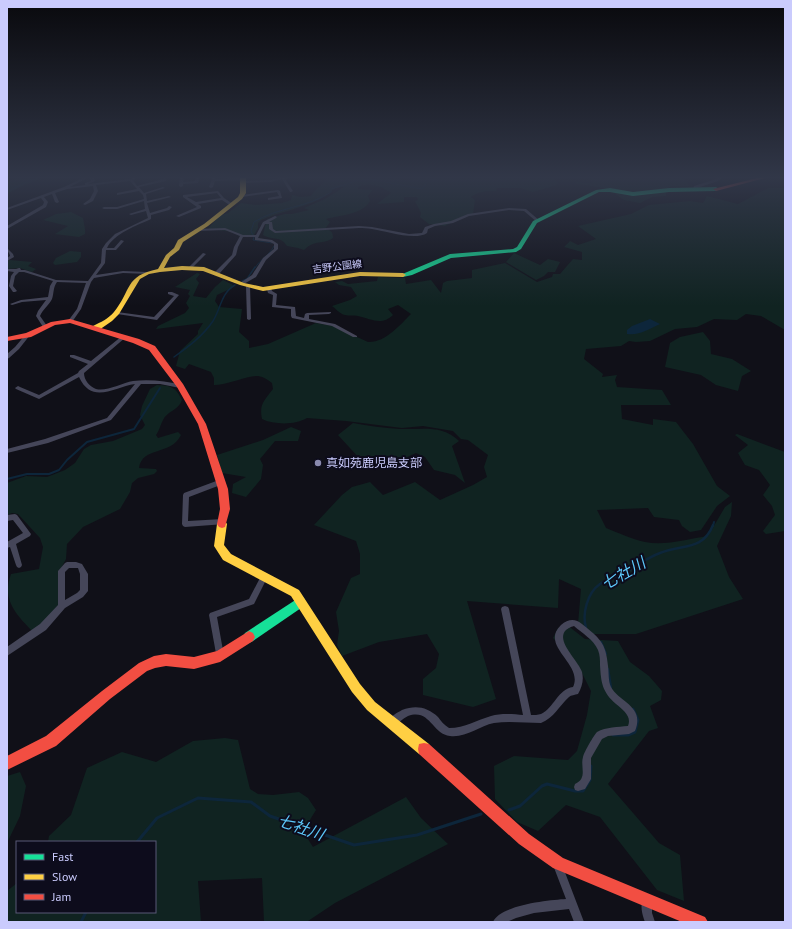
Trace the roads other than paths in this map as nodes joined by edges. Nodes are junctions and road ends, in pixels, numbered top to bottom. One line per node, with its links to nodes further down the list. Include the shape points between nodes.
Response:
1 (22, 219): 9 (street)
2 (147, 219): 15 (street, via 116,235)
3 (211, 219): 10 (main road)
4 (271, 219): 8 (street)
5 (458, 219): 8 (street, via 430,226 423,234 365,227 275,232 271,229 271,223)
6 (541, 219): 7 (main road, 吉野公園線)
7 (538, 221): 28 (main road, 吉野公園線, via 533,224 517,250 510,253 450,256 400,276 360,274)
8 (264, 223): 12 (street)
9 (7, 228)
10 (196, 230): 11 (street, via 226,230); 21 (main road, via 180,241 177,249 168,256)
11 (242, 236): 12 (street); 23 (street, via 234,255)
12 (256, 236): 27 (street, via 256,239 271,241 277,247 264,259)
13 (122, 241): 15 (street, via 116,249)
14 (7, 249): 17 (street, via 12,258)
15 (104, 249): 24 (street, via 103,263)
16 (206, 254): 18 (street)
17 (7, 260)
18 (192, 268): 21 (main road, 吉野公園線); 23 (main road, 吉野公園線)
19 (18, 269): 20 (street); 25 (street); 29 (street, via 11,286)
20 (7, 270)
21 (160, 270): 22 (main road, 吉野公園線)
22 (147, 273): 24 (street, via 123,272); 33 (main road, via 138,278)
23 (217, 273): 27 (main road, 吉野公園線)
24 (93, 277): 26 (street)
25 (56, 281): 26 (street); 31 (street, via 50,289)
26 (90, 282): 37 (street, via 79,308)
27 (245, 286): 28 (main road, 吉野公園線); 35 (street)
28 (269, 289): 36 (street, via 275,294 274,306 291,307 293,316)
29 (15, 291)
30 (170, 294): 33 (street, via 177,295 155,319)
31 (50, 298): 32 (street); 38 (street, via 38,316)
32 (12, 304)
33 (117, 313): 39 (main road)
34 (329, 313): 36 (street, via 308,314)
35 (249, 319)
36 (306, 320): 41 (street, via 333,325)
37 (70, 321): 38 (main road); 39 (main road)
38 (45, 326): 40 (main road)
39 (96, 328): 42 (main road)
40 (28, 335): 43 (main road); 45 (street)
41 (355, 336)
42 (124, 337): 46 (street); 49 (main road, via 152,348)
43 (7, 339)
44 (72, 356): 46 (street)
45 (7, 357)
46 (90, 363): 47 (street)
47 (80, 374): 48 (street, via 89,387 99,391); 50 (street, via 40,397)
48 (140, 382): 49 (street); 51 (street, via 110,419 46,441)
49 (180, 386): 52 (main road, via 202,424)
50 (18, 388)
51 (7, 451)
52 (221, 482): 54 (main road, via 225,509); 54 (street, via 186,494 185,524)
53 (7, 518): 55 (street, via 15,517 28,534)
54 (223, 522): 57 (main road, via 219,537 222,552)
55 (9, 544): 56 (street)
56 (19, 565)
57 (264, 578): 58 (main road, via 295,593); 62 (street, via 251,602 213,615)
58 (300, 602): 62 (main road); 64 (main road, via 356,688 371,706)
59 (62, 606): 59 (street, via 61,571 68,565 80,566 84,574 84,591); 61 (street, via 43,627)
60 (505, 609): 63 (street)
61 (7, 652)
62 (220, 656): 65 (main road, via 194,663 166,660 143,667 51,741)
63 (528, 719): 64 (street, via 492,720 458,732 448,732 428,713 421,711 401,714); 66 (street, via 541,719 550,713 568,692 575,691 578,687 578,671 563,650 559,637 561,629 576,623 599,644 608,688 631,711 634,720 629,730 608,732 599,736 586,757 587,779)
64 (391, 723): 67 (main road, via 411,737 524,840)
65 (7, 763)
66 (578, 787)
67 (558, 863): 68 (main road); 69 (street)
68 (647, 901): 72 (street); 73 (main road)
69 (573, 904): 70 (street, via 542,905); 71 (street)
70 (498, 922)
71 (579, 922)
72 (650, 922)
73 (700, 922)

